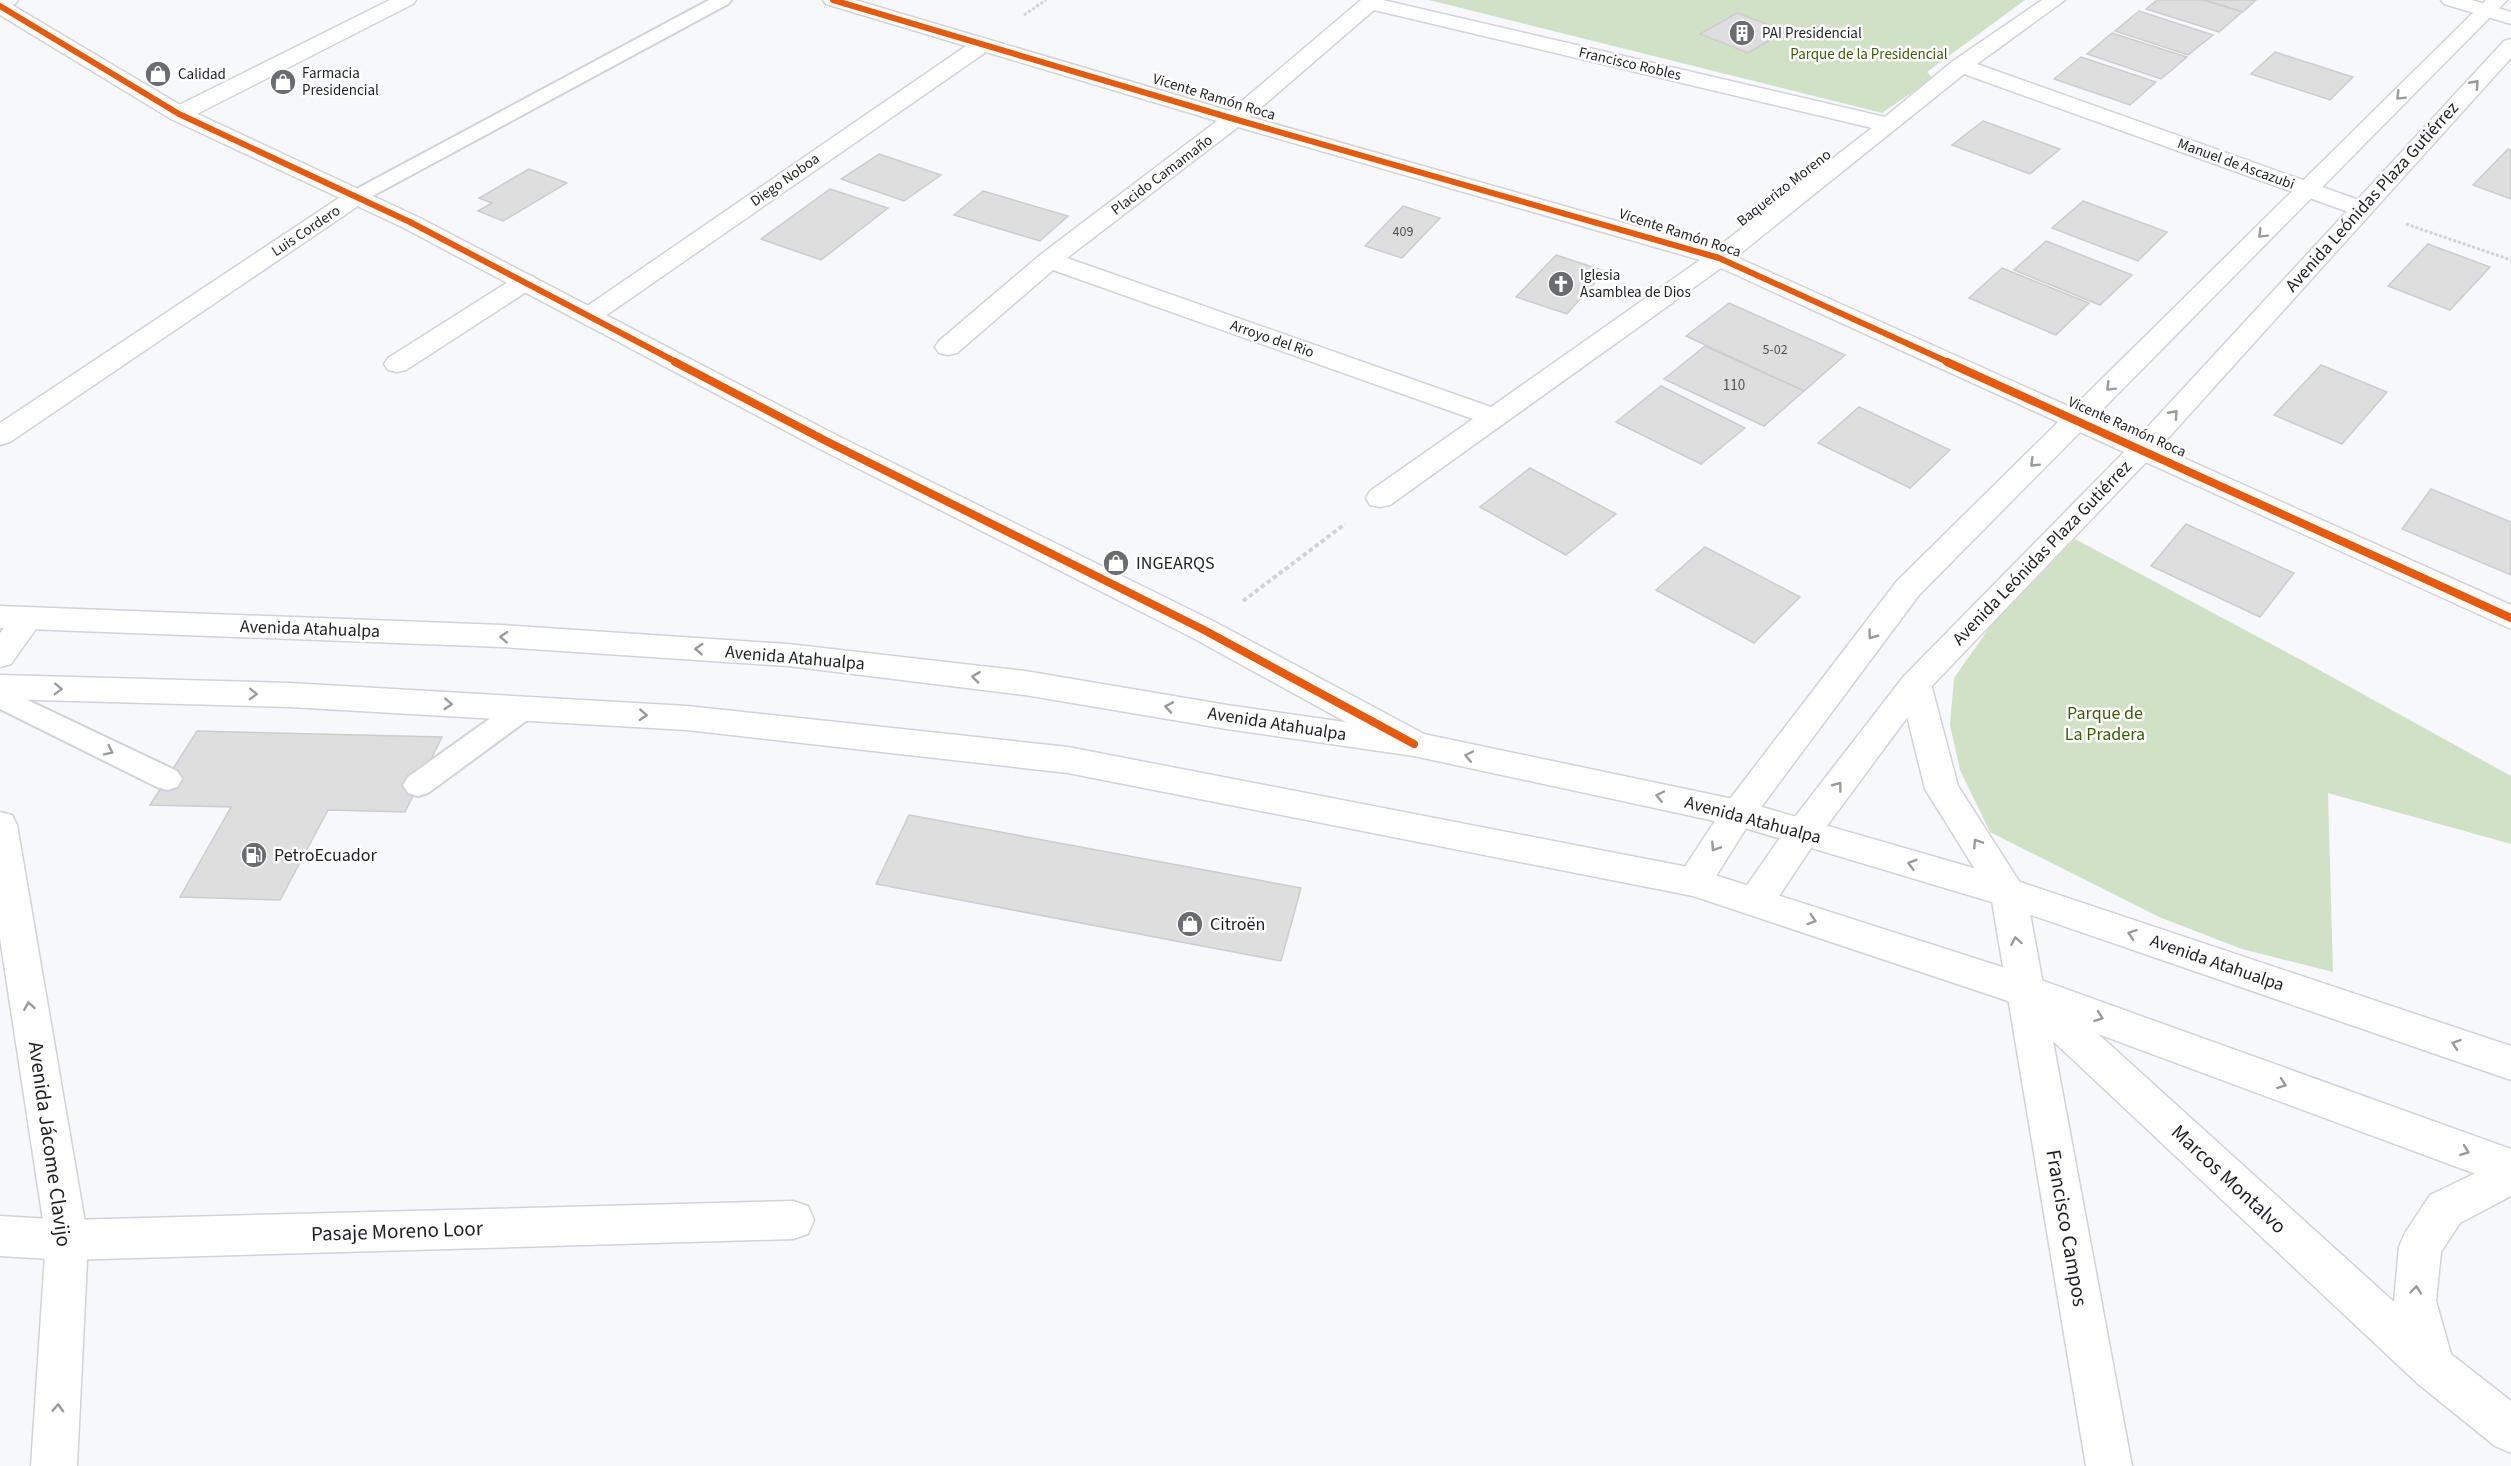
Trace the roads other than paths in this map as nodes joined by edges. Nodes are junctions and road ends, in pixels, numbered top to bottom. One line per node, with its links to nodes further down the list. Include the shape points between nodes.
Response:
1 (8, 0): 8 (street)
2 (406, 0): 14 (street)
3 (722, 0): 18 (lane, Luis Cordero)
4 (833, 0): 11 (street, Vicente Ramón Roca)
5 (2055, 0): 13 (street, Baquerizo Moreno)
6 (2451, 0): 9 (street)
7 (1371, 1): 15 (street, Placido Camamaño); 16 (street, Francisco Robles)
8 (0, 5): 14 (street)
9 (2491, 5): 10 (street); 17 (street, one-way to 17)
10 (2511, 18)
11 (982, 45): 15 (street, Vicente Ramón Roca); 23 (street, Diego Noboa)
12 (2511, 45): 19 (street, Avenida Leónidas Plaza Gutiérrez, one-way to 12)
13 (1961, 66): 16 (street, Baquerizo Moreno); 17 (street, Manuel de Ascazubi)
14 (179, 114): 18 (street)
15 (1234, 120): 20 (street, Vicente Ramón Roca); 21 (street, Placido Camamaño)
16 (1889, 125): 20 (street, Baquerizo Moreno)
17 (2307, 189): 19 (street, Manuel de Ascazubi); 27 (street, one-way to 27)
18 (356, 197): 22 (street); 28 (street, Luis Cordero)
19 (2362, 209): 29 (street, Avenida Leónidas Plaza Gutiérrez, one-way to 19)
20 (1719, 258): 26 (street, Baquerizo Moreno); 27 (street, Vicente Ramón Roca)
21 (1049, 260): 24 (street, Placido Camamaño); 26 (street, Arroyo del Rio)
22 (525, 282): 23 (street); 25 (street)
23 (589, 316): 38 (street, via 826,441 1204,630)
24 (948, 346)
25 (397, 364)
26 (1494, 417): 30 (street, Baquerizo Moreno)
27 (2076, 421): 29 (street, Vicente Ramón Roca); 41 (street, one-way to 41, via 1908,588)
28 (0, 436)
29 (2142, 450): 32 (street, Vicente Ramón Roca); 34 (street, Avenida Leónidas Plaza Gutiérrez)
30 (1380, 498)
31 (14, 618): 33 (street); 38 (street, Avenida Atahualpa, one-way to 31, via 1025,683 788,655 502,636)
32 (2511, 618)
33 (0, 656)
34 (1915, 684): 43 (street, Avenida Leónidas Plaza Gutiérrez, one-way to 34); 45 (street, one-way to 34, via 1942,789)
35 (0, 687): 37 (street, one-way to 37, via 290,695)
36 (0, 698): 39 (lane, one-way to 39)
37 (523, 709): 40 (lane); 44 (street, one-way to 44, via 687,718 1068,760)
38 (1414, 744): 41 (street, Avenida Atahualpa, one-way to 38)
39 (167, 779)
40 (418, 785)
41 (1738, 813): 43 (street, Avenida Atahualpa); 44 (street, one-way to 44)
42 (0, 825): 53 (street, Avenida Jácome Clavijo, one-way to 42)
43 (1803, 832): 45 (street, Avenida Atahualpa, one-way to 43); 46 (street, Avenida Leónidas Plaza Gutiérrez)
44 (1693, 882): 46 (street)
45 (2008, 892): 47 (street, one-way to 45); 48 (street, Avenida Atahualpa, one-way to 45)
46 (1756, 901): 47 (street, one-way to 47)
47 (2024, 990): 49 (street, one-way to 49); 54 (street, Marcos Montalvo); 57 (street, Francisco Campos)
48 (2511, 1063)
49 (2511, 1168)
50 (2511, 1175): 54 (street, one-way to 50, via 2415,1301 2420,1247 2445,1209)
51 (793, 1220): 53 (street, Pasaje Moreno Loor)
52 (0, 1236): 53 (street, Pasaje Moreno Loor)
53 (67, 1240): 56 (street, Avenida Jácome Clavijo, one-way to 53)
54 (2433, 1367): 55 (street, Marcos Montalvo)
55 (2511, 1430)
56 (54, 1466)
57 (2109, 1466)

